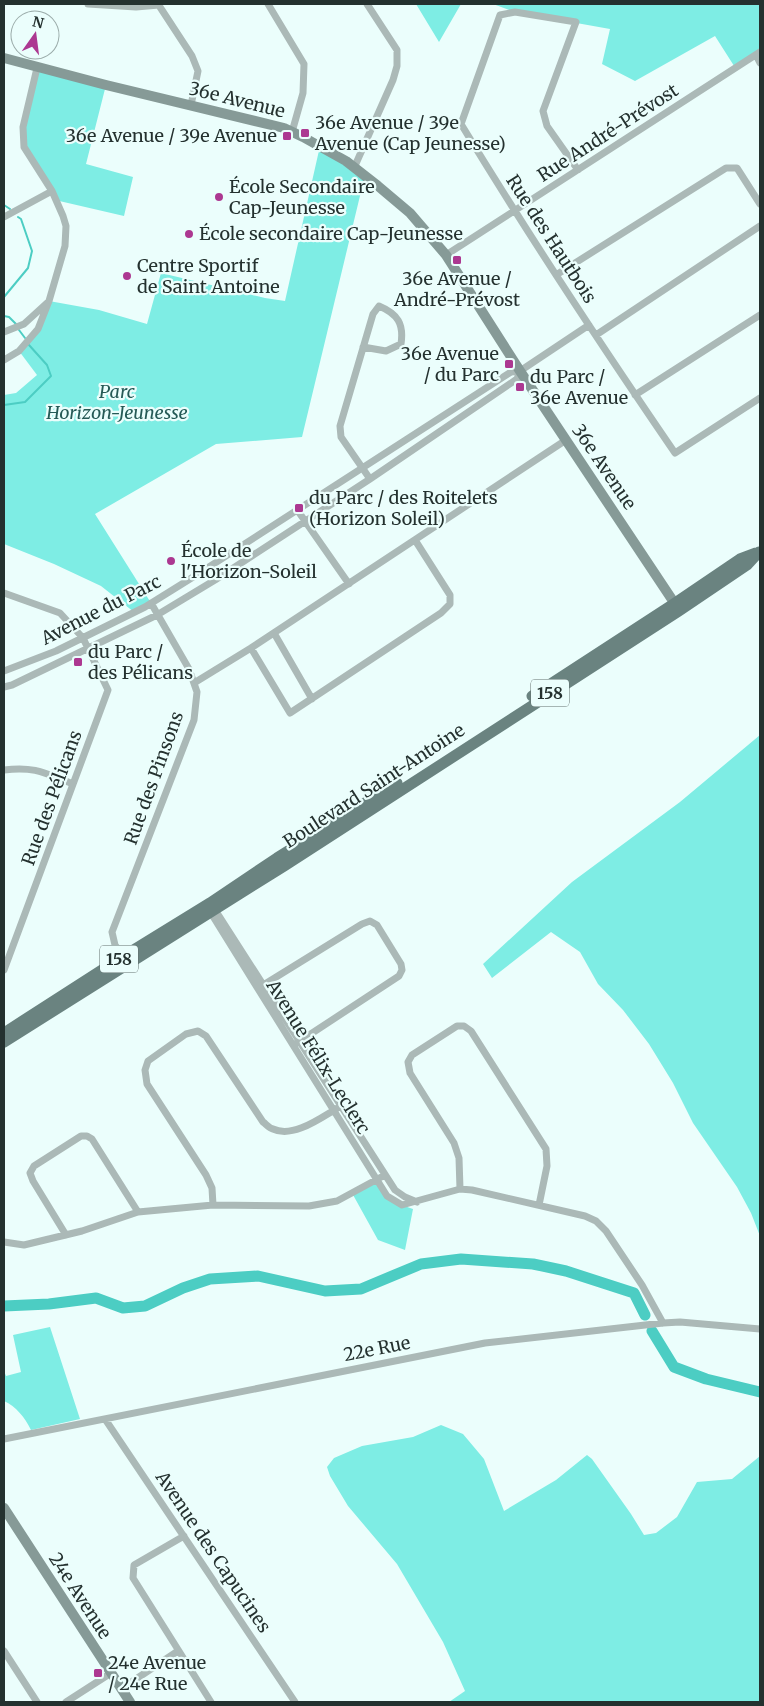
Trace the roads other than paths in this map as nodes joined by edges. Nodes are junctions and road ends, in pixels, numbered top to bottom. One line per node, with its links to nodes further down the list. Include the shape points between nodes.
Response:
1 (88, 4): 2 (street, via 121,7)
2 (158, 4): 9 (street, via 192,56 198,71)
3 (268, 4): 10 (street, via 304,64 303,93)
4 (367, 4): 11 (street, via 397,50 397,66)
5 (758, 54): 7 (street); 12 (street, Rue André-Prévost)
6 (4, 58): 8 (street, 36e Avenue)
7 (760, 63)
8 (36, 68): 9 (street, 36e Avenue); 13 (street, via 23,127 24,147)
9 (191, 105): 10 (street, 36e Avenue)
10 (292, 132): 11 (street, 36e Avenue)
11 (354, 168): 18 (street, 36e Avenue, via 410,212)
12 (578, 170): 15 (street, Rue André-Prévost); 15 (street, Rue des Hautbois, via 547,126 543,111 576,22 515,12 500,15 461,124)
13 (52, 191): 16 (street); 20 (street, via 63,216 66,233 61,264)
14 (760, 204): 19 (street, via 737,168 726,168)
15 (514, 211): 18 (street, Rue André-Prévost); 19 (street, Rue des Hautbois)
16 (4, 217)
17 (760, 226): 24 (street)
18 (446, 255): 27 (street, 36e Avenue)
19 (556, 275): 22 (street, Rue des Hautbois)
20 (49, 301): 23 (street, via 24,324); 26 (street, via 38,329 19,351)
21 (760, 315): 28 (street)
22 (589, 325): 24 (street, Rue des Hautbois); 27 (street, Avenue du Parc)
23 (4, 332)
24 (596, 335): 28 (street, Rue des Hautbois)
25 (363, 347): 25 (street, via 373,314 379,306 388,310 403,331 400,344 386,351); 31 (street, via 340,426 341,437)
26 (4, 360)
27 (520, 371): 30 (street, 36e Avenue); 31 (street, Avenue du Parc, via 511,372); 32 (street, Avenue du Parc, via 517,379)
28 (635, 395): 29 (street, Rue des Hautbois, via 675,453)
29 (760, 398)
30 (566, 440): 35 (street); 42 (street, 36e Avenue)
31 (362, 468): 32 (street); 33 (street, Avenue du Parc)
32 (370, 479): 34 (street, Avenue du Parc)
33 (298, 511): 34 (street); 37 (street, Avenue du Parc)
34 (304, 521): 38 (street, Avenue du Parc); 39 (street)
35 (415, 540): 39 (street); 51 (street, via 450,594 450,604)
36 (759, 551): 42 (main road, Boulevard Saint-Antoine / 158, via 746,565)
37 (209, 568): 38 (street); 41 (street, Avenue du Parc)
38 (215, 580): 43 (street, Avenue du Parc)
39 (349, 584): 44 (street)
40 (4, 593): 45 (street, Rue des Pélicans, via 60,613)
41 (151, 603): 43 (street, Rue des Pinsons); 45 (street, Avenue du Parc)
42 (677, 607): 54 (main road, Boulevard Saint-Antoine / 158)
43 (157, 615): 46 (street, Avenue du Parc); 49 (street, Rue des Pinsons)
44 (274, 633): 47 (street); 51 (street)
45 (83, 638): 46 (street, Rue des Pélicans); 48 (street, Avenue du Parc)
46 (88, 648): 50 (street, Avenue du Parc); 53 (street, Rue des Pélicans, via 108,690)
47 (251, 648): 49 (street); 51 (street, via 290,713)
48 (4, 671)
49 (194, 683): 55 (street, Rue des Pinsons, via 197,692 194,720 112,932 115,945)
50 (4, 687)
51 (312, 699)
52 (4, 770): 53 (street, via 33,769)
53 (73, 784): 56 (street, Rue des Pélicans)
54 (210, 908): 55 (main road, Boulevard Saint-Antoine / 158); 57 (street, Avenue Félix-Leclerc)
55 (125, 961): 58 (main road, Boulevard Saint-Antoine / 158); 59 (main road, Boulevard Saint-Antoine / 158)
56 (4, 970)
57 (261, 986): 60 (street, Avenue Félix-Leclerc); 60 (street, via 362,924 370,921 377,925 401,964 399,976)
58 (7, 1029)
59 (4, 1042)
60 (297, 1043): 61 (street, Avenue Félix-Leclerc)
61 (338, 1108): 62 (street, Avenue Félix-Leclerc); 63 (street, Avenue Félix-Leclerc); 67 (street, via 306,1127 290,1131 273,1130 263,1122 206,1036 198,1032 186,1034 148,1061 145,1070 147,1084 206,1175 212,1188)
62 (385, 1175): 63 (street); 65 (street, Avenue Félix-Leclerc, via 395,1190)
63 (377, 1179): 65 (street, Avenue Félix-Leclerc, via 387,1196 402,1205); 67 (street, via 338,1201 328,1203 309,1206)
64 (460, 1189): 65 (street, Avenue Félix-Leclerc); 66 (street, Avenue Félix-Leclerc); 66 (street, via 459,1158 454,1143 410,1073 408,1062 412,1055 457,1026 464,1026 471,1031 546,1149 547,1166)
65 (417, 1202)
66 (539, 1205): 71 (street, Avenue Félix-Leclerc, via 596,1220 642,1285)
67 (213, 1206): 68 (street)
68 (138, 1212): 69 (street); 69 (street, via 92,1139 81,1136 34,1166 30,1173)
69 (66, 1235): 70 (street, via 24,1245)
70 (4, 1242)
71 (663, 1322): 72 (street, 22e Rue); 73 (street, 22e Rue, via 485,1344)
72 (760, 1328)
73 (105, 1419): 74 (street, 22e Rue); 76 (street, Avenue des Capucines)
74 (4, 1439)
75 (4, 1508): 79 (street, 24e Avenue)
76 (184, 1536): 78 (street, via 134,1565 133,1578); 85 (street, Avenue des Capucines)
77 (4, 1651): 81 (street)
78 (178, 1651): 80 (street); 84 (street)
79 (111, 1673): 80 (street, 24e Avenue); 82 (street)
80 (121, 1688): 83 (street, 24e Avenue)
81 (37, 1702)
82 (66, 1702)
83 (130, 1702)
84 (211, 1702)
85 (296, 1702)

